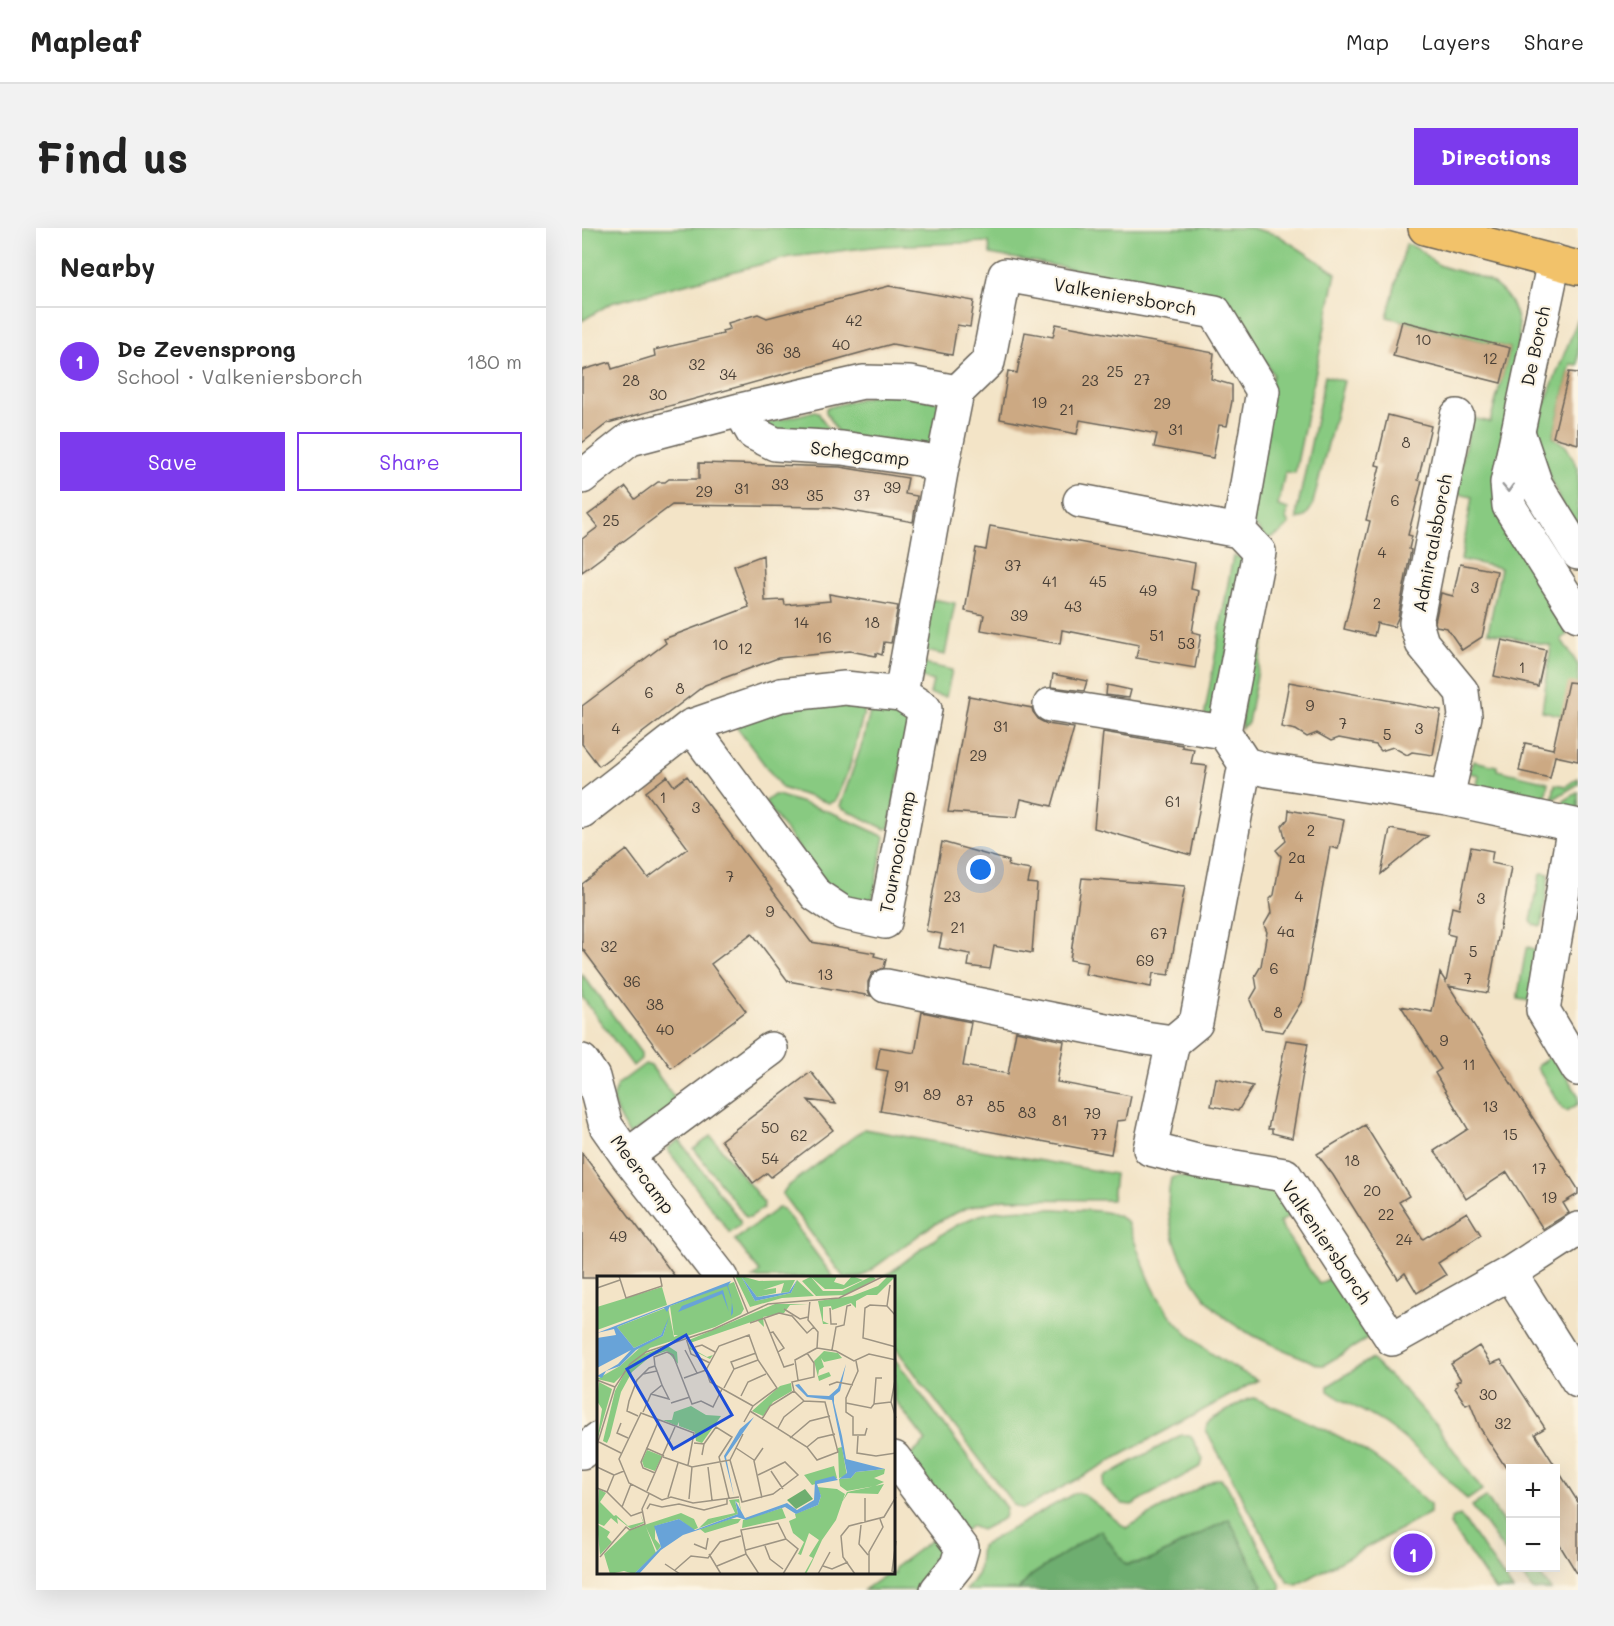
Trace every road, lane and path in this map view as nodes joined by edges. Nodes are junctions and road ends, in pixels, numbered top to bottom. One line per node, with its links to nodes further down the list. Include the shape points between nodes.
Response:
1 (1425, 228): 2 (main road)
2 (1566, 265): 6 (street, De Borch)
3 (957, 392): 4 (street, via 864,382); 7 (street); 10 (street, Valkeniersborch, via 988,362 1005,275 1215,312 1263,391)
4 (740, 410): 7 (street, Schegcamp, via 753,432 775,444 842,448 925,460); 8 (street, via 630,439)
5 (1457, 416): 18 (street, Admiraalsborch, via 1416,623 1422,643 1462,693 1465,716)
6 (1518, 431): 11 (street, via 1536,485); 12 (street, De Borch, one-way to 12, via 1507,483 1509,506)
7 (941, 472): 13 (street)
8 (582, 477)
9 (1080, 501): 10 (street)
10 (1239, 531): 16 (street, via 1259,552)
11 (1578, 553)
12 (1578, 615)
13 (901, 694): 15 (street, Tournooicamp, via 845,688 781,695); 15 (street, Tournooicamp, via 925,709 885,921 843,913 816,896)
14 (1050, 705): 16 (street)
15 (691, 726): 19 (street, Tournooicamp)
16 (1224, 732): 17 (street)
17 (1245, 764): 18 (street); 22 (street, via 1196,1023)
18 (1447, 798): 20 (street)
19 (582, 811)
20 (1576, 824): 25 (street, via 1542,1010)
21 (886, 986): 22 (street)
22 (1173, 1042): 29 (street, Valkeniersborch, via 1150,1149 1285,1175 1392,1339)
23 (771, 1049): 27 (street)
24 (582, 1061): 26 (street, Meercamp, via 594,1077)
25 (1578, 1069)
26 (593, 1121): 27 (street, Meercamp, via 606,1126)
27 (627, 1156): 30 (street, Meercamp)
28 (1578, 1229): 29 (street, Valkeniersborch)
29 (1510, 1273): 31 (street)
30 (720, 1276)
31 (1578, 1381)
32 (597, 1440): 33 (street)
33 (582, 1452)
34 (896, 1461): 35 (street, via 962,1548 957,1564)
35 (937, 1590)

